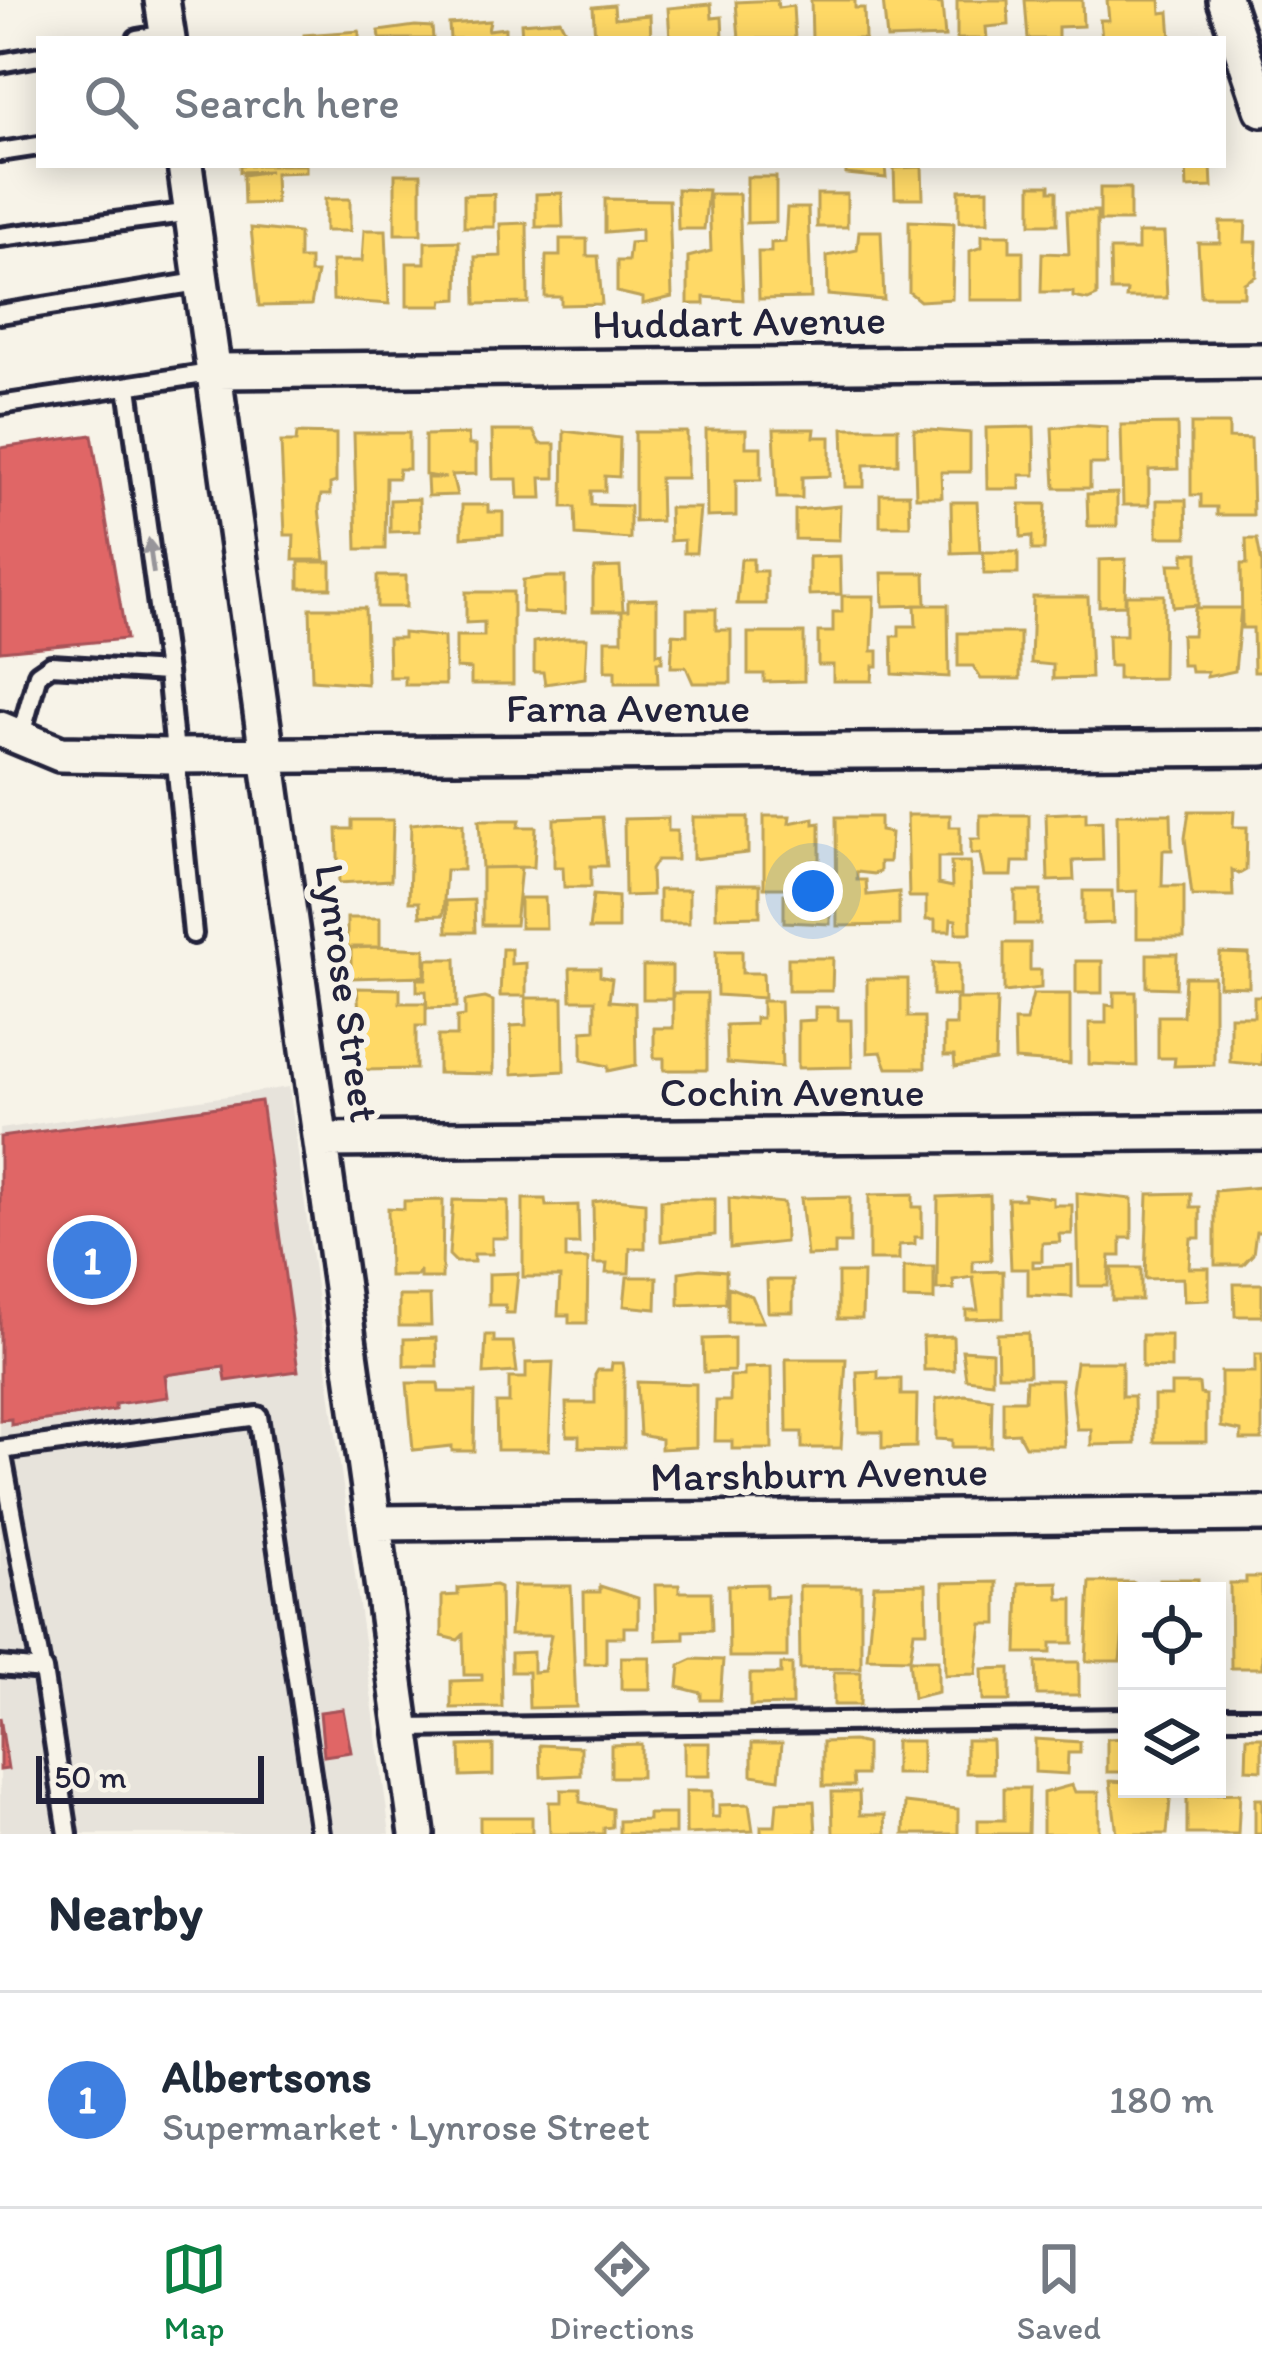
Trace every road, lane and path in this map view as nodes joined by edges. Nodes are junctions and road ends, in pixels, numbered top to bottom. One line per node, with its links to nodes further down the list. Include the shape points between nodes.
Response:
1 (1225, 0): 4 (street)
2 (36, 57): 3 (lane)
3 (0, 63)
4 (1262, 109)
5 (36, 146): 6 (lane)
6 (0, 152)
7 (185, 168): 8 (street, Lynrose Street)
8 (192, 212): 9 (lane); 10 (street, Lynrose Street)
9 (0, 237)
10 (205, 281): 11 (lane); 13 (street, Lynrose Street)
11 (0, 314)
12 (1262, 361): 13 (street, Huddart Avenue)
13 (218, 371): 14 (lane); 19 (street, Lynrose Street)
14 (128, 387): 15 (lane); 16 (lane, one-way to 14)
15 (0, 405)
16 (167, 672): 17 (lane, via 51,665 38,674); 20 (lane)
17 (10, 733): 20 (street, Farna Avenue, via 60,754)
18 (1262, 748): 19 (street, Farna Avenue)
19 (269, 754): 20 (street, Farna Avenue); 23 (street, Lynrose Street)
20 (172, 756): 21 (lane)
21 (193, 934)
22 (1262, 1132): 23 (street, Cochin Avenue)
23 (323, 1140): 26 (street, Lynrose Street)
24 (0, 1450): 28 (lane); 34 (lane, via 258,1416)
25 (1262, 1514): 26 (street, Marshburn Avenue)
26 (376, 1522): 32 (street, Lynrose Street)
27 (0, 1666): 28 (lane)
28 (41, 1667): 33 (lane)
29 (1226, 1717): 30 (lane)
30 (1262, 1717)
31 (1118, 1718): 32 (lane)
32 (405, 1728): 35 (street, Lynrose Street)
33 (68, 1834)
34 (320, 1834)
35 (417, 1834)

